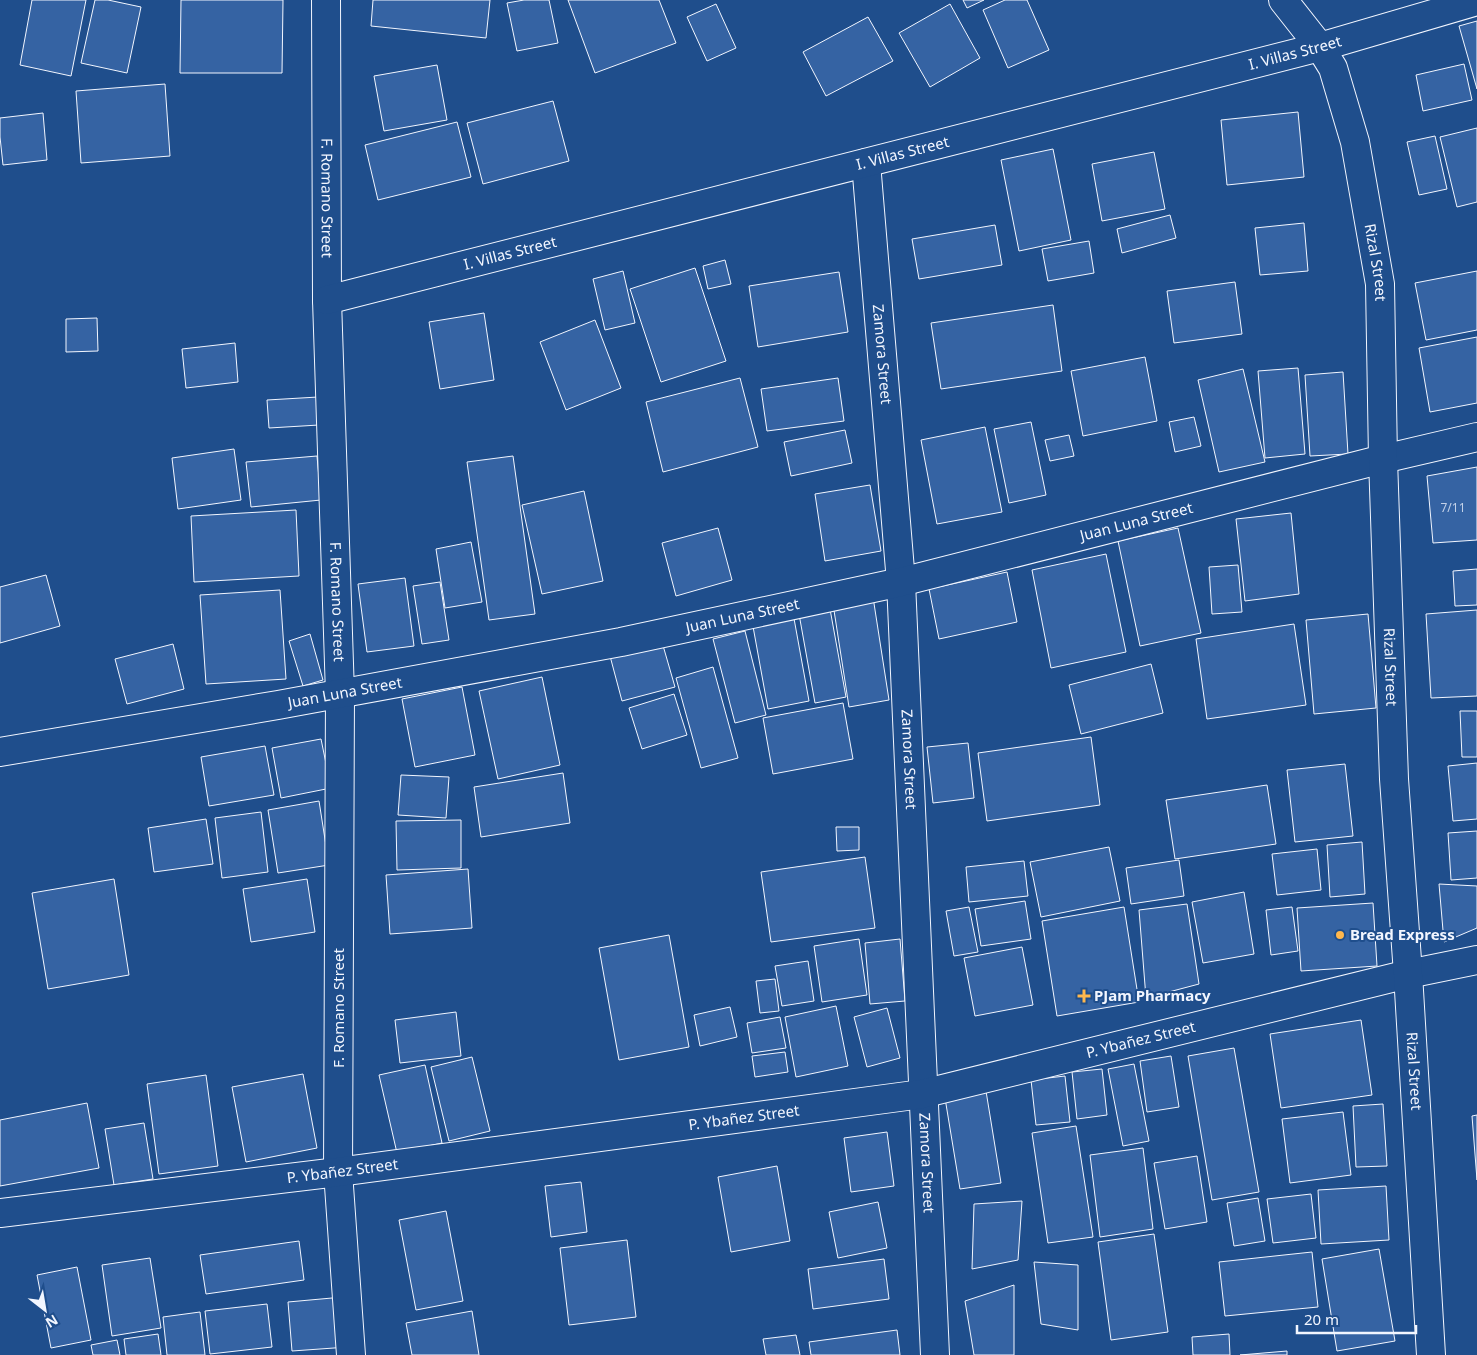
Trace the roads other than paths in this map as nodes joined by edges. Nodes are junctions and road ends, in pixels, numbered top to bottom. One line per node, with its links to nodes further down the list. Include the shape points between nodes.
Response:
1 (326, 0): 6 (street, F. Romano Street)
2 (1283, 0): 4 (street, Rizal Street)
3 (1477, 1): 4 (street, I. Villas Street)
4 (1320, 47): 5 (street, I. Villas Street); 8 (street, Rizal Street, via 1333,68 1356,142 1380,284)
5 (866, 163): 6 (street, I. Villas Street); 9 (street, Zamora Street)
6 (327, 300): 10 (street, F. Romano Street)
7 (1477, 437): 8 (street, Juan Luna Street)
8 (1383, 460): 9 (street, Juan Luna Street); 13 (street, Rizal Street, via 1394,779)
9 (901, 582): 10 (street, Juan Luna Street, via 621,642); 14 (street, Zamora Street)
10 (340, 694): 11 (street, Juan Luna Street); 15 (street, F. Romano Street)
11 (0, 752)
12 (1477, 960): 13 (street, P. Ybañez Street)
13 (1408, 974): 14 (street, P. Ybañez Street); 19 (street, Rizal Street)
14 (922, 1094): 15 (street, P. Ybañez Street); 18 (street, Zamora Street)
15 (338, 1172): 16 (street, P. Ybañez Street); 17 (street, F. Romano Street)
16 (0, 1213)
17 (351, 1355)
18 (935, 1355)
19 (1431, 1355)

